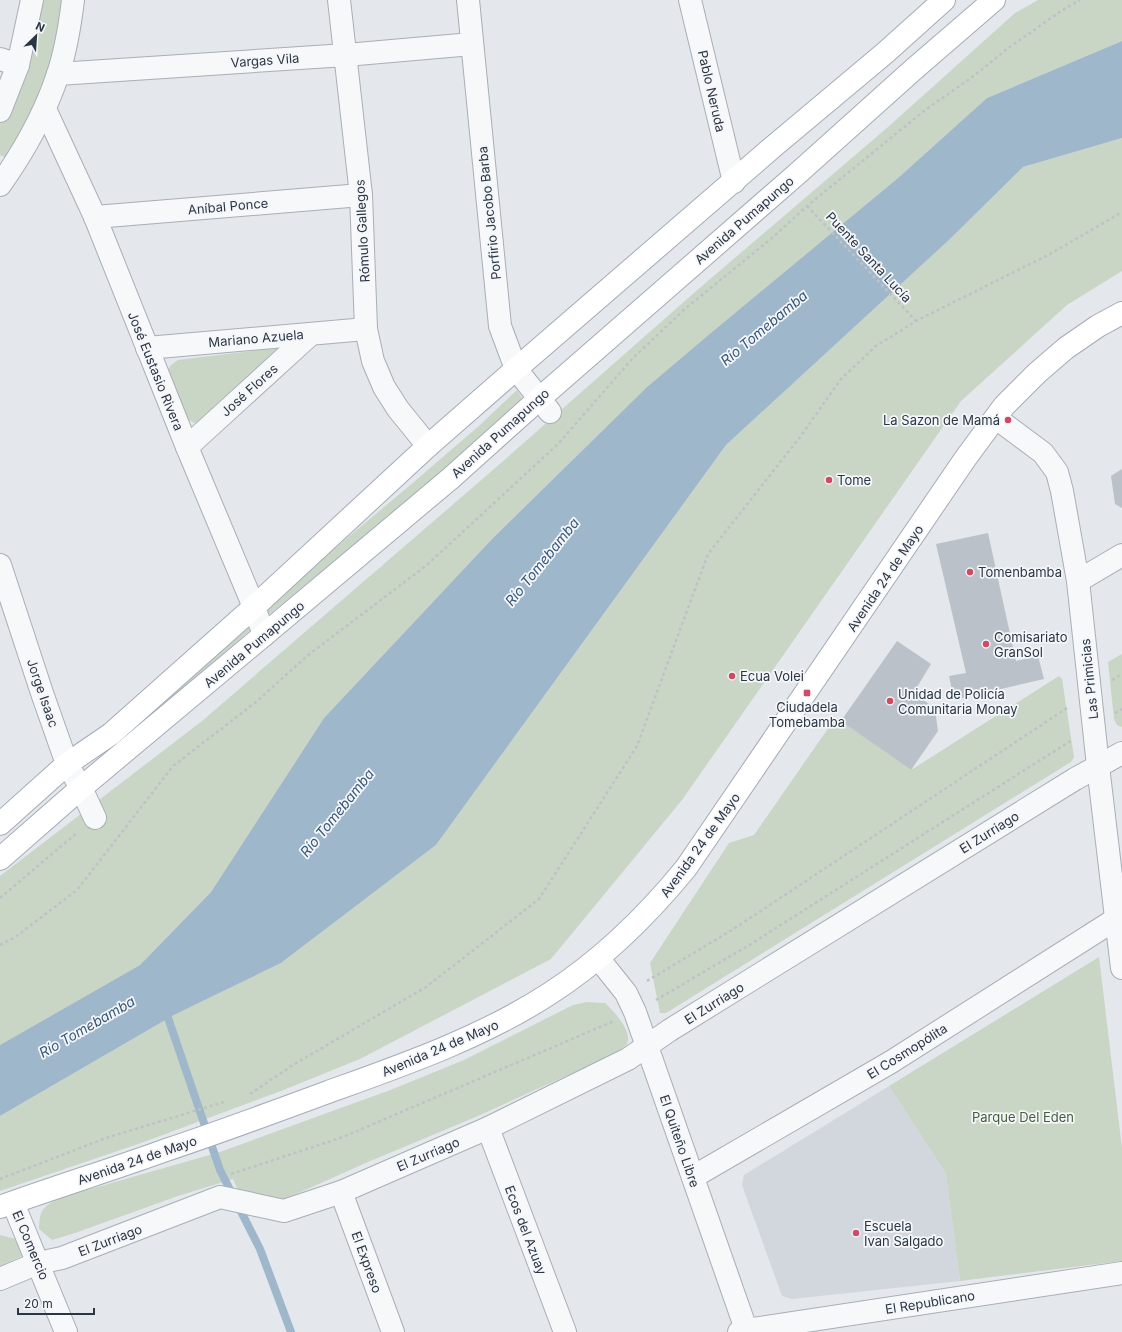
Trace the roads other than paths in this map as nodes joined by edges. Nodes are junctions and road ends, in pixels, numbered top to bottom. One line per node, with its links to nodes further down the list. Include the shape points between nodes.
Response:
1 (32, 0): 10 (street)
2 (73, 0): 11 (street, via 69,30)
3 (340, 0): 9 (street, Rómulo Gallegos)
4 (468, 0): 8 (street, Porfirio Jacobo Barba)
5 (690, 0): 14 (street, Pablo Neruda)
6 (944, 0): 14 (main road, Avenida Pumapungo)
7 (994, 0): 23 (main road, Avenida Pumapungo, via 914,69)
8 (472, 44): 9 (street, Vargas Vila); 22 (street, Porfirio Jacobo Barba, via 500,326)
9 (346, 55): 11 (street, Vargas Vila); 16 (street, Rómulo Gallegos)
10 (9, 62): 13 (street)
11 (58, 74): 12 (street)
12 (45, 109): 15 (street, via 16,163); 17 (street, José Eustasio Rivera)
13 (0, 111)
14 (734, 182): 22 (main road, Avenida Pumapungo)
15 (0, 185)
16 (361, 195): 17 (street, Aníbal Ponce); 19 (street, Rómulo Gallegos)
17 (95, 217): 21 (street, José Eustasio Rivera)
18 (1122, 313): 24 (main road, Avenida 24 de Mayo, via 1066,348 1037,373 1004,406)
19 (366, 329): 20 (street, Mariano Azuela); 25 (street, Rómulo Gallegos, via 372,361 384,387)
20 (312, 334): 21 (street, Mariano Azuela); 26 (street, José Flores)
21 (147, 348): 26 (street, José Eustasio Rivera)
22 (516, 369): 23 (street, Porfirio Jacobo Barba); 25 (main road, Avenida Pumapungo)
23 (544, 405): 31 (main road, Avenida Pumapungo, via 450,478)
24 (996, 418): 29 (street, Las Primicias, via 1043,453 1057,472 1069,522); 40 (main road, Avenida 24 de Mayo, via 968,455 686,868 661,900)
25 (428, 446): 30 (main road, Avenida Pumapungo)
26 (187, 447): 30 (street, José Eustasio Rivera)
27 (1122, 555): 29 (street)
28 (0, 565): 33 (street, Jorge Isaac)
29 (1078, 581): 34 (street, Las Primicias)
30 (254, 607): 31 (street, José Eustasio Rivera); 33 (main road, Avenida Pumapungo, via 111,734)
31 (264, 635): 35 (main road, Avenida Pumapungo)
32 (1122, 753): 34 (street, El Zurriago)
33 (67, 764): 35 (street, Jorge Isaac); 37 (main road, Avenida Pumapungo)
34 (1098, 766): 39 (street, Las Primicias); 42 (street, El Zurriago)
35 (81, 788): 36 (street, Jorge Isaac); 38 (main road, Avenida Pumapungo)
36 (95, 818)
37 (0, 824)
38 (0, 859)
39 (1116, 919): 41 (street, Las Primicias); 44 (street, El Cosmopólita, via 891,1062)
40 (598, 958): 42 (street, El Quiteño Libre, via 631,1003); 46 (main road, Avenida 24 de Mayo, via 549,994 497,1024 400,1066)
41 (1122, 968)
42 (647, 1046): 43 (street, El Zurriago, via 628,1059); 44 (street, El Quiteño Libre)
43 (488, 1128): 45 (street, El Zurriago); 53 (street, Ecos del Azuay)
44 (693, 1177): 50 (street, El Quiteño Libre)
45 (341, 1192): 47 (street, El Zurriago, via 284,1211 220,1196 62,1258); 52 (street, El Expreso)
46 (6, 1205): 47 (street, El Comercio)
47 (38, 1263): 49 (street, El Zurriago); 51 (street, El Comercio)
48 (1122, 1273): 50 (street, El Republicano)
49 (0, 1279)
50 (744, 1331)
51 (66, 1332)
52 (393, 1332)
53 (565, 1332)

